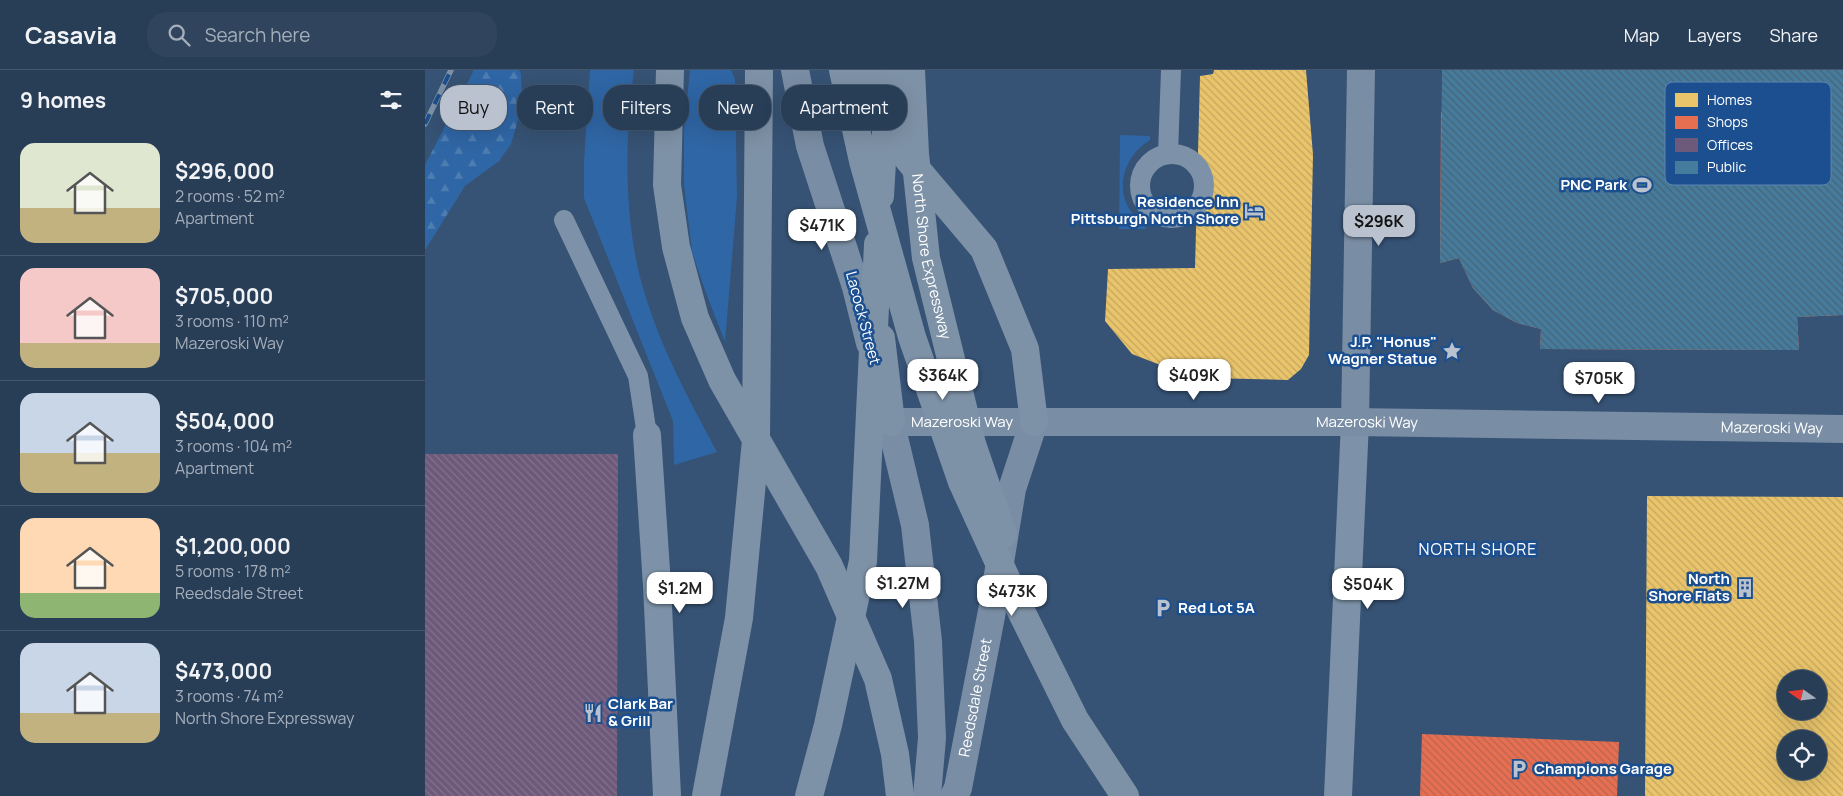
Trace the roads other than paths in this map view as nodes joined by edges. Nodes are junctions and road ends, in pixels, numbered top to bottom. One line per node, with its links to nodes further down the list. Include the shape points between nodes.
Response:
1 (670, 70): 20 (highway, via 667,184 676,247 695,318 722,380 837,583 878,679 895,754)
2 (759, 70): 18 (highway, bridge, via 756,440 739,618)
3 (795, 70): 12 (main road, Lacock Street, via 810,146 855,287)
4 (843, 70): 23 (highway, North Shore Expressway, bridge, via 863,161 912,337 961,482 1075,720)
5 (865, 70): 12 (highway, via 871,226); 13 (highway, via 908,159 984,249 1025,349)
6 (895, 70): 19 (highway, bridge, via 882,162 863,561 828,725)
7 (911, 70): 23 (highway, North Shore Expressway, bridge, via 915,154 926,258 972,444 1020,586 1091,739)
8 (1171, 70): 10 (lane)
9 (1361, 70): 14 (main road)
10 (1168, 154)
11 (564, 220): 16 (lane, via 638,376)
12 (891, 422): 13 (main road, Mazeroski Way); 21 (main road, via 915,525 928,642 932,738)
13 (1034, 422): 14 (main road, Mazeroski Way); 22 (main road, Reedsdale Street, via 1012,489)
14 (1355, 422): 15 (main road, Mazeroski Way); 24 (street)
15 (1843, 429)
16 (647, 435): 17 (street)
17 (667, 796)
18 (706, 796)
19 (809, 796)
20 (900, 796)
21 (927, 796)
22 (954, 796)
23 (1126, 796)
24 (1338, 796)

